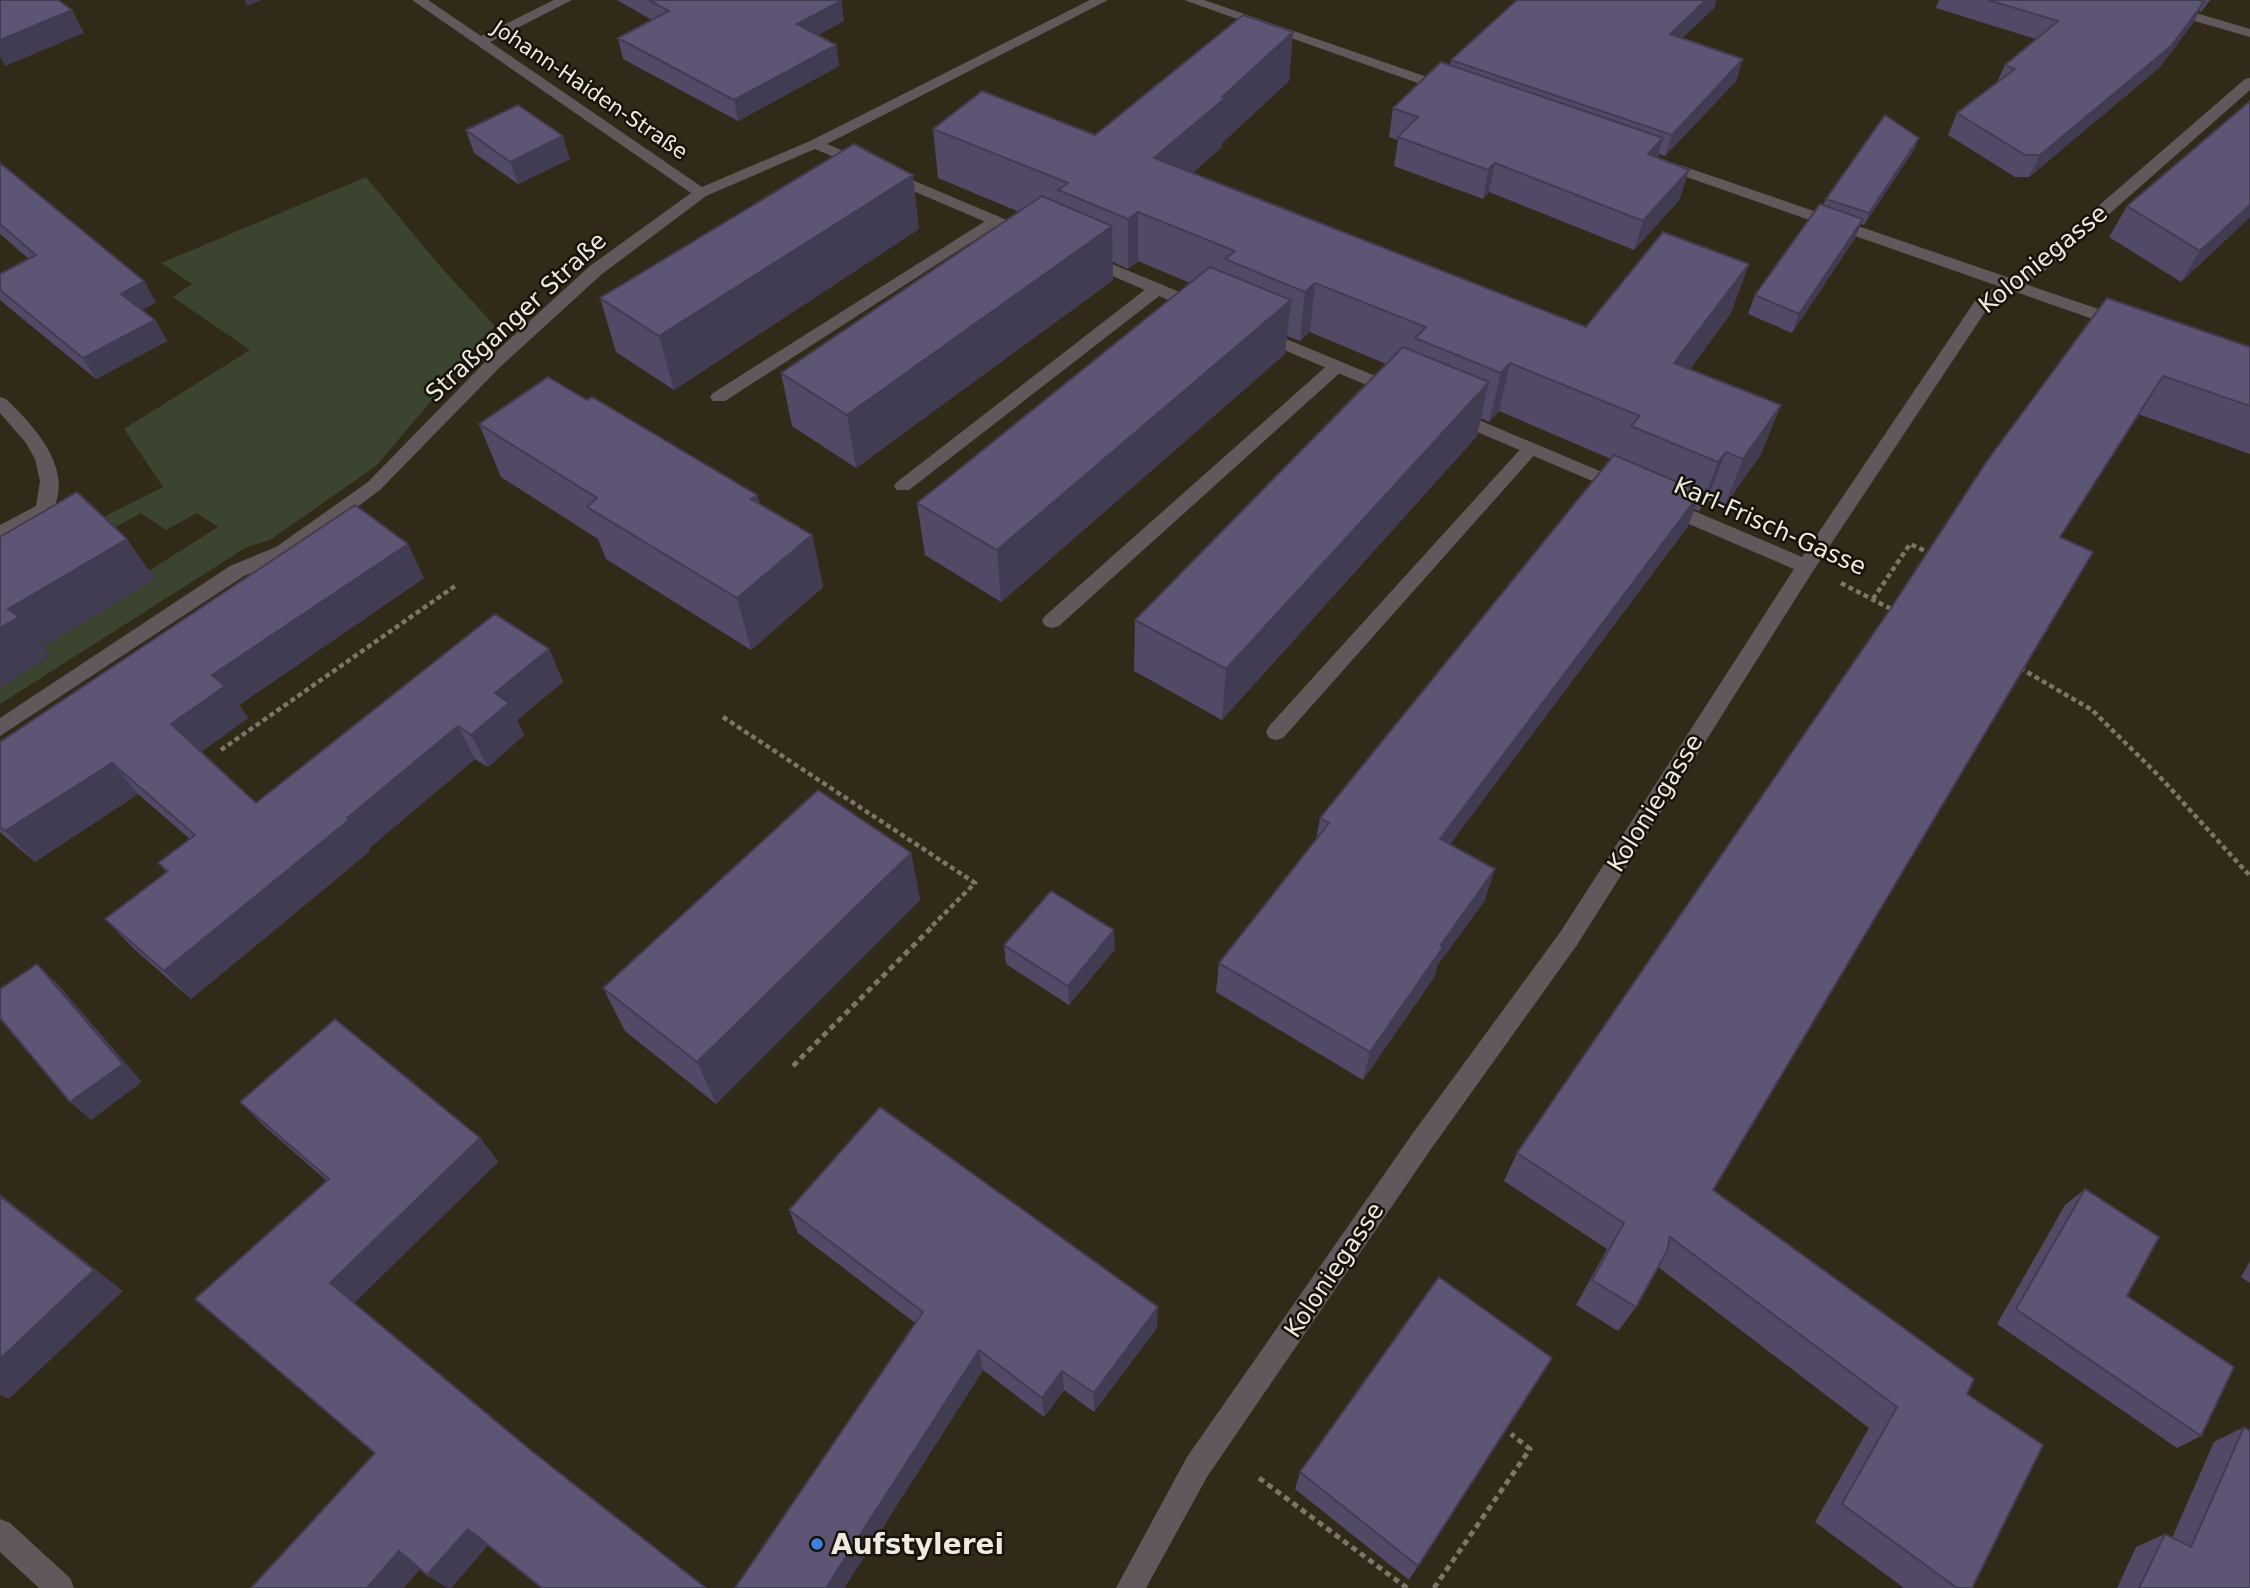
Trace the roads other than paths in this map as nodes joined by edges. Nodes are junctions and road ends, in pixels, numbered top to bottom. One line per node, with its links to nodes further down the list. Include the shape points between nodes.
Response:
1 (419, 0): 7 (street, Johann-Haiden-Straße)
2 (565, 0): 7 (street)
3 (1101, 0): 10 (street, Straßganger Straße)
4 (1191, 0): 9 (street)
5 (2137, 0): 6 (street)
6 (2250, 33)
7 (481, 41): 12 (street, Johann-Haiden-Straße)
8 (2250, 82): 16 (street, Koloniegasse, via 2035,270)
9 (1464, 95)
10 (815, 144): 12 (street, Straßganger Straße); 13 (street)
11 (1646, 159): 16 (street)
12 (701, 192): 31 (street, Straßganger Straße, via 596,270 494,363 374,486 283,552 237,571)
13 (995, 220): 14 (street); 22 (street)
14 (1045, 241)
15 (1070, 252): 17 (street)
16 (2011, 285): 20 (street); 29 (street, Koloniegasse, via 1983,302)
17 (1157, 289): 18 (street); 27 (street)
18 (1222, 316)
19 (1247, 327): 21 (street)
20 (2142, 329)
21 (1337, 366): 23 (street); 30 (street)
22 (719, 397)
23 (1410, 397)
24 (0, 403): 28 (street, via 44,458 50,479 45,509)
25 (1434, 407): 26 (street, Karl-Frisch-Gasse)
26 (1531, 448): 29 (street, Karl-Frisch-Gasse); 32 (street)
27 (903, 486)
28 (0, 533)
29 (1806, 566): 35 (street, Koloniegasse, via 1569,938 1197,1467)
30 (1052, 621)
31 (0, 728)
32 (1276, 733)
33 (0, 1533): 34 (street)
34 (60, 1588)
35 (1130, 1588)

